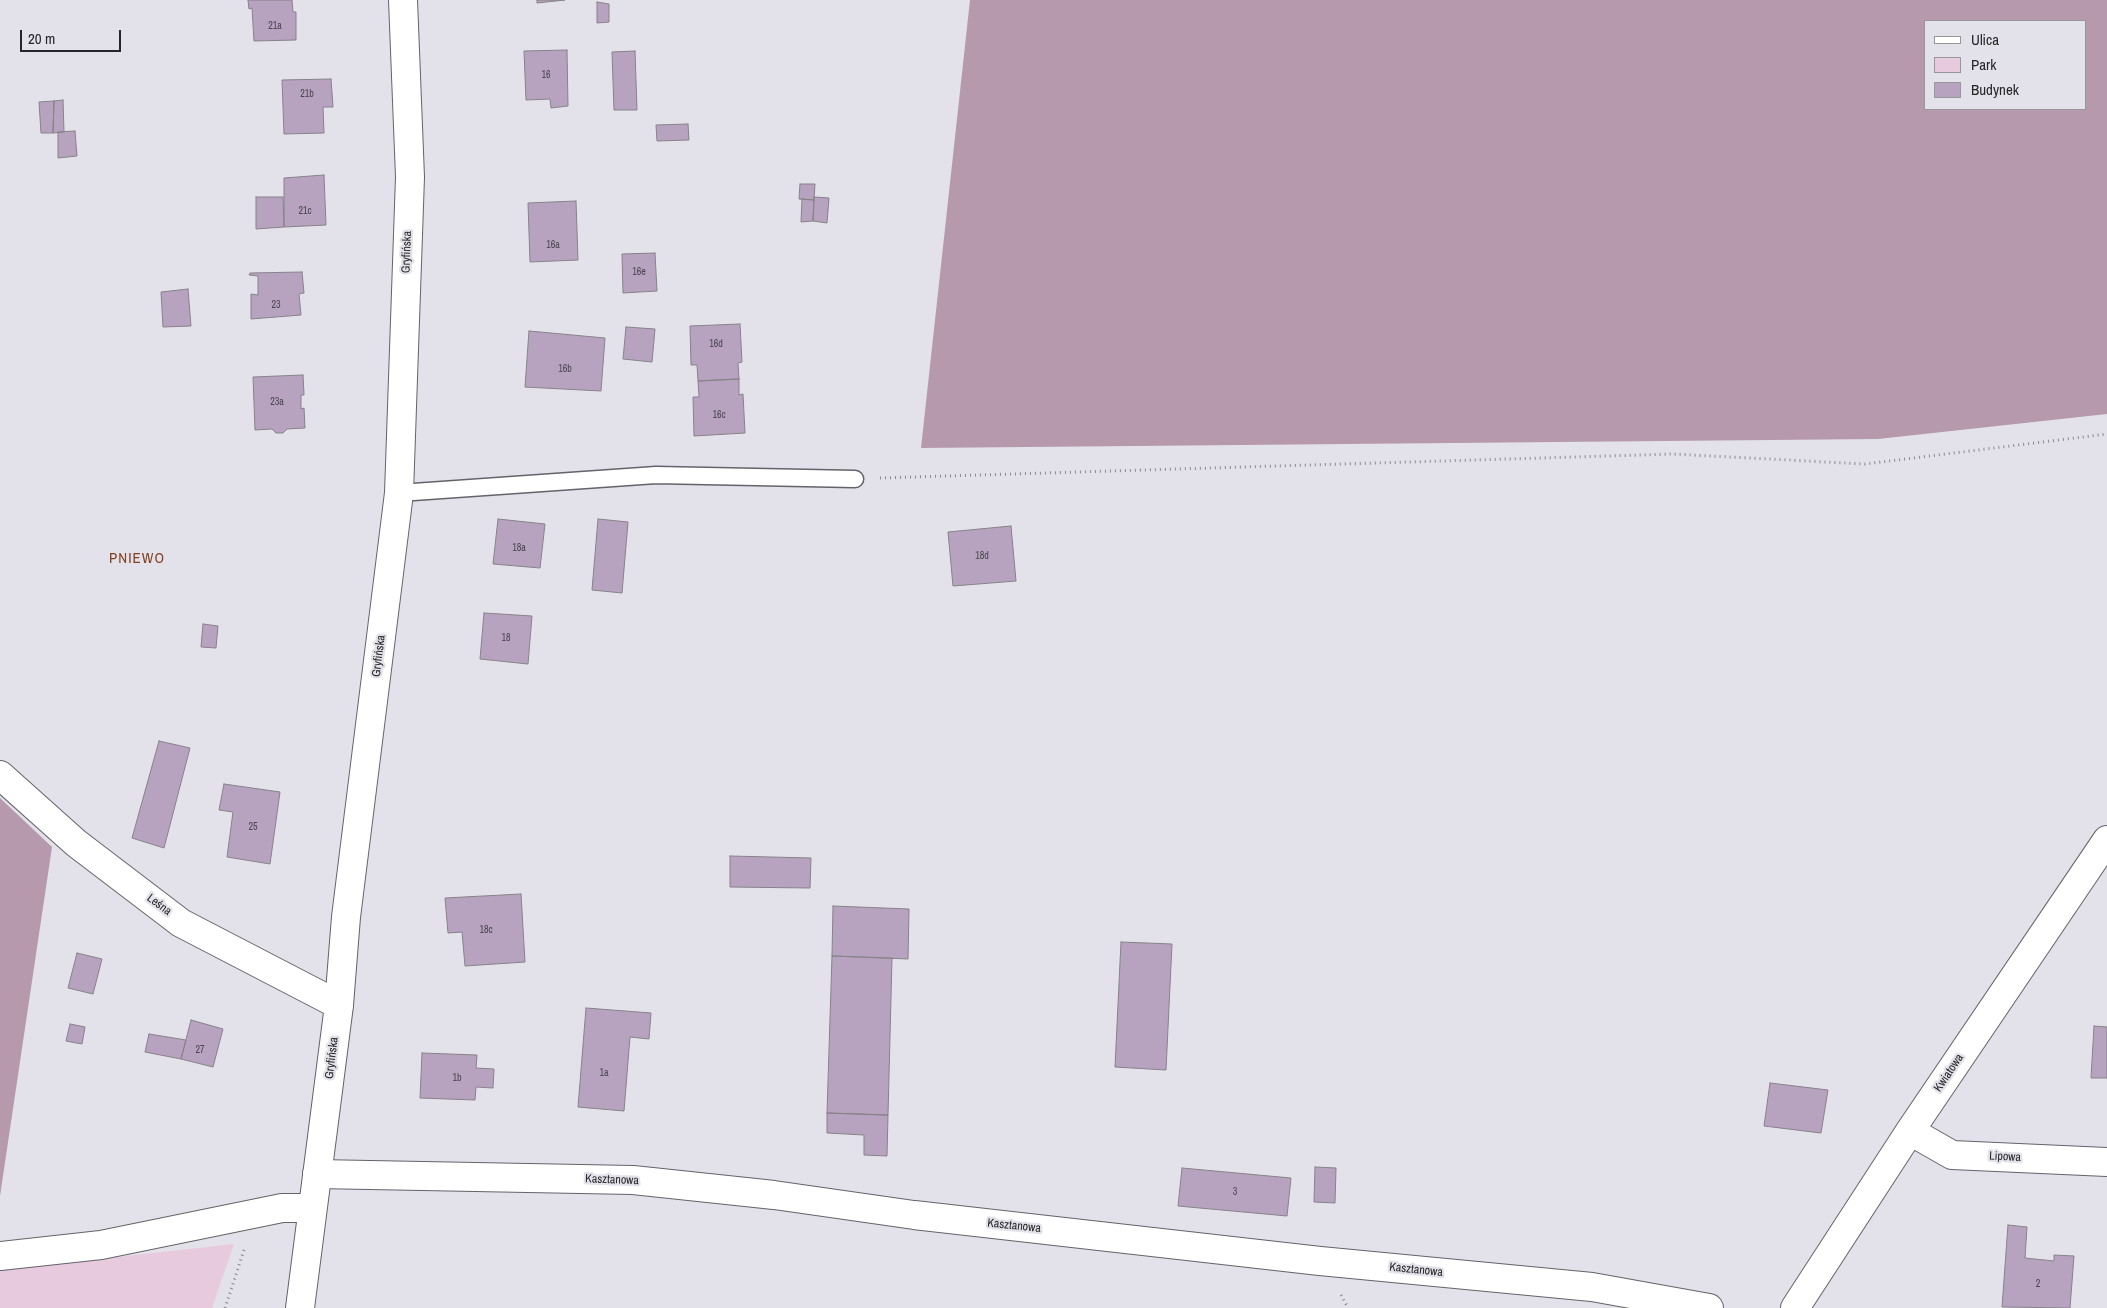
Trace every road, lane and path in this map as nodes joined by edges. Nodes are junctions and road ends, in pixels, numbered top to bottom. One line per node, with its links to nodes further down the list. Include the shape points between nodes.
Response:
1 (404, 0): 4 (street, Gryfińska, via 410,177)
2 (2107, 434): 3 (path, via 1865,464 1673,454)
3 (855, 479): 4 (lane, via 656,475)
4 (399, 493): 7 (street, Gryfińska)
5 (0, 774): 7 (street, Leśna, via 76,843 181,922)
6 (2107, 840): 8 (street, Kwiatowa)
7 (338, 1005): 10 (street, Gryfińska)
8 (1910, 1131): 9 (street, Lipowa, via 1952,1155); 17 (street, Kwiatowa)
9 (2107, 1162)
10 (317, 1174): 11 (street, Gryfińska); 16 (street, Kasztanowa, via 633,1180 1290,1257 1592,1287)
11 (312, 1208): 12 (street, via 282,1208); 15 (street, Gryfińska)
12 (256, 1213): 13 (street, via 101,1245); 14 (path)
13 (0, 1256)
14 (225, 1308)
15 (300, 1308)
16 (1709, 1308)
17 (1795, 1308)

